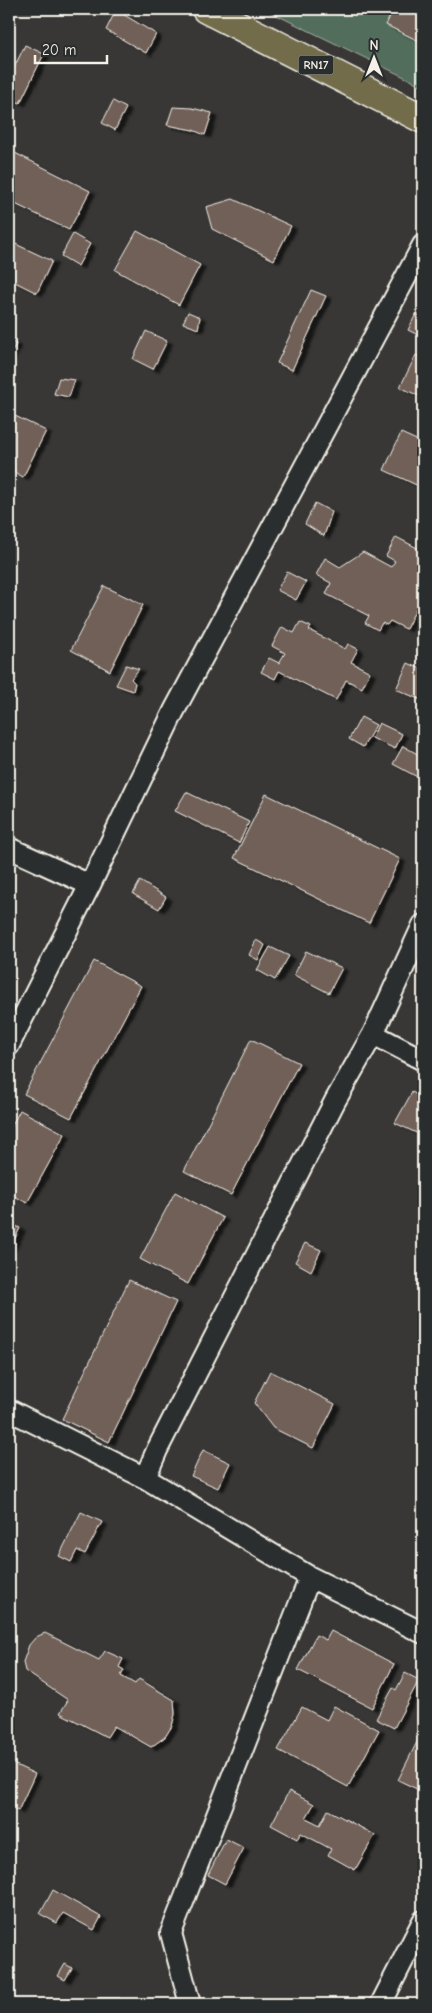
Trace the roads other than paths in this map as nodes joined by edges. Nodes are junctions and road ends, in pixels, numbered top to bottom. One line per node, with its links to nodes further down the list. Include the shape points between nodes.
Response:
1 (207, 9): 2 (main road, RN17)
2 (423, 119)
3 (423, 245): 5 (street, via 179,702)
4 (9, 848): 5 (street)
5 (90, 885): 8 (street)
6 (423, 925): 7 (street)
7 (373, 1034): 9 (street); 11 (street, via 330,1109)
8 (9, 1045)
9 (423, 1060)
10 (9, 1410): 11 (street)
11 (145, 1478): 12 (street)
12 (310, 1576): 13 (street); 15 (street, via 171,1933)
13 (423, 1633)
14 (421, 1932): 16 (street)
15 (190, 2004)
16 (381, 2004)

